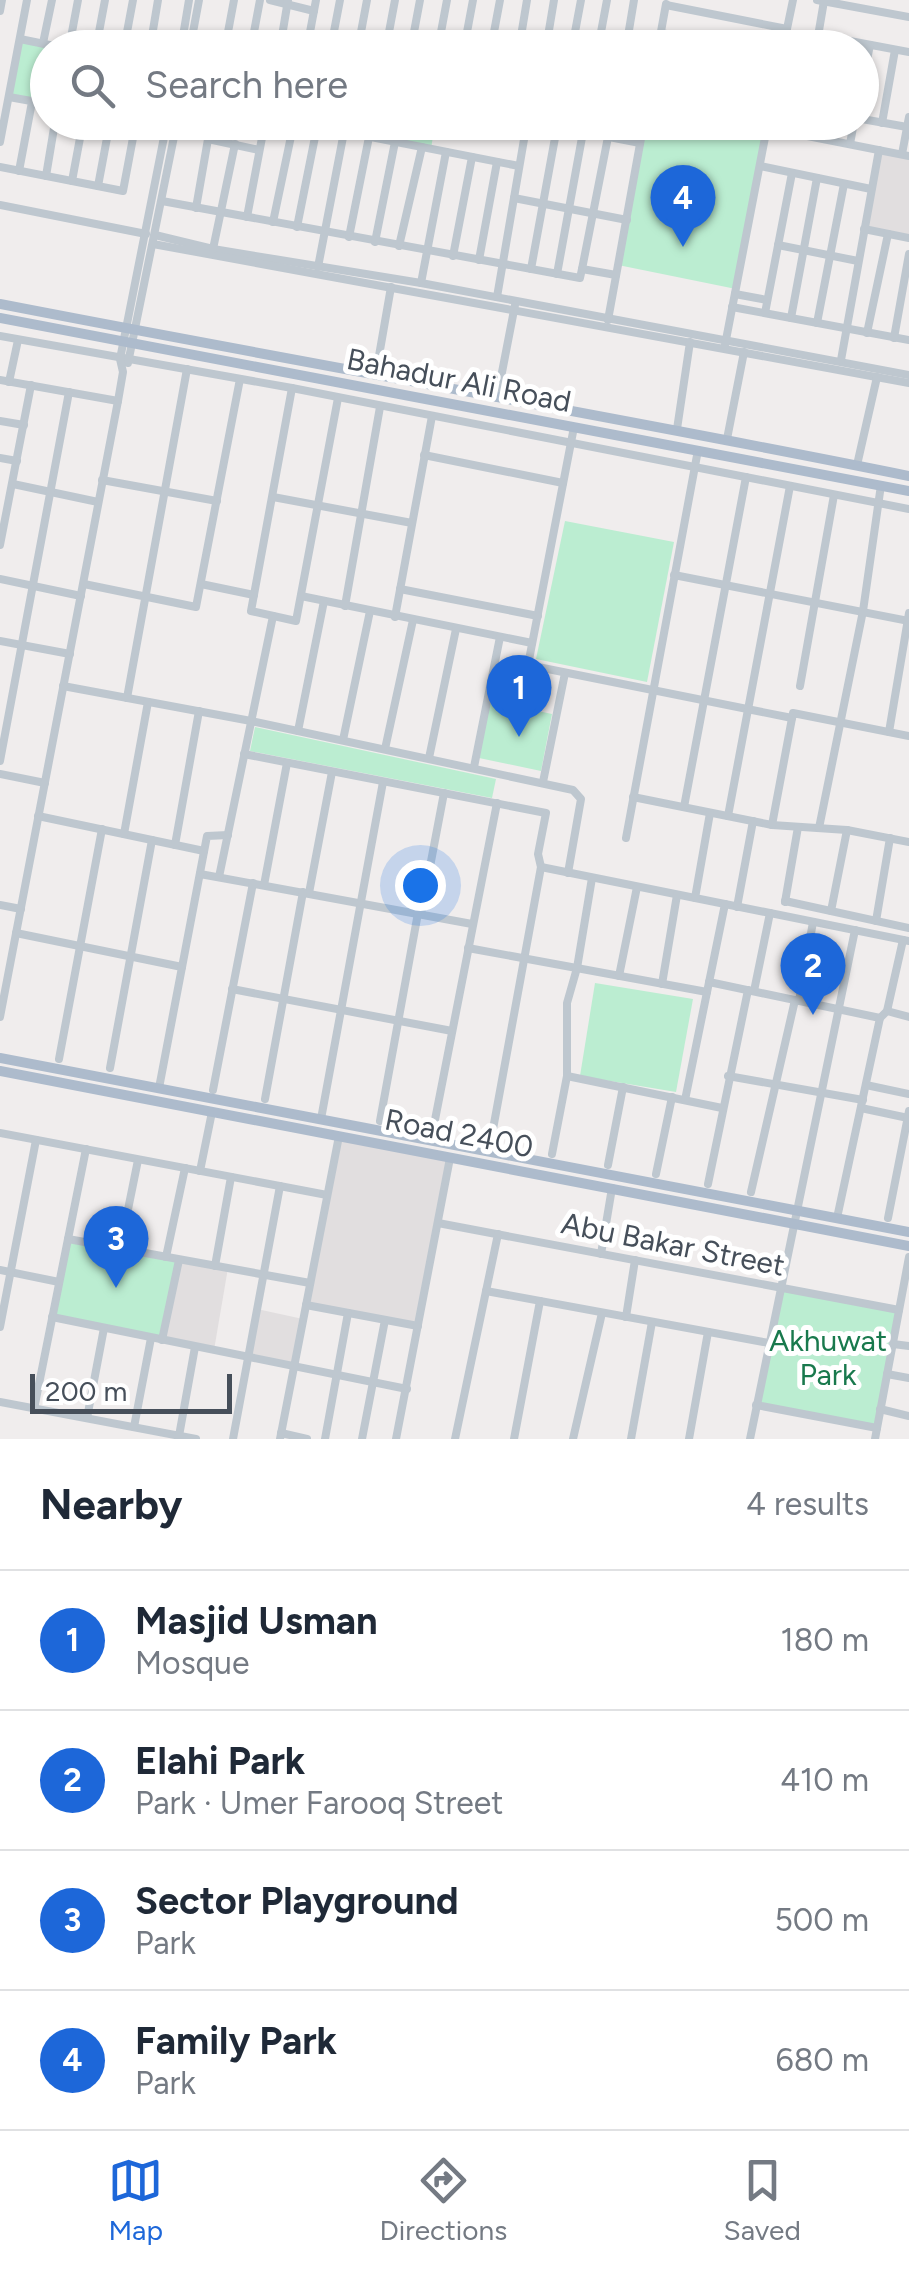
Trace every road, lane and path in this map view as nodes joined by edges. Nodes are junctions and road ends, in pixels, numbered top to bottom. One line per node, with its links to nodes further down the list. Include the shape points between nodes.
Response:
1 (2, 0): 31 (street)
2 (27, 0): 61 (street)
3 (52, 0): 35 (street)
4 (78, 0): 36 (street)
5 (105, 0): 37 (street)
6 (133, 0): 38 (street)
7 (158, 0): 39 (street)
8 (190, 0): 40 (street)
9 (199, 0): 41 (street)
10 (234, 0): 42 (street)
11 (260, 0): 43 (street)
12 (270, 0): 29 (street)
13 (316, 0): 32 (street)
14 (340, 0): 46 (street)
15 (367, 0): 47 (street)
16 (394, 0): 48 (street)
17 (420, 0): 49 (street)
18 (447, 0): 50 (street)
19 (473, 0): 51 (street)
20 (500, 0): 52 (street)
21 (527, 0): 53 (street)
22 (554, 0): 54 (street)
23 (581, 0): 55 (street)
24 (606, 0): 56 (street)
25 (634, 0): 57 (street)
26 (792, 0): 59 (street)
27 (876, 0): 33 (street)
28 (820, 1): 33 (street); 60 (street)
29 (288, 2): 32 (street); 44 (street)
30 (666, 2): 58 (street); 59 (street)
31 (0, 11)
32 (314, 11): 45 (street)
33 (874, 11): 34 (street)
34 (909, 17)
35 (46, 30)
36 (70, 30)
37 (99, 30)
38 (127, 30)
39 (153, 30)
40 (184, 30)
41 (193, 30)
42 (228, 30)
43 (254, 30)
44 (283, 30)
45 (311, 30)
46 (336, 30)
47 (361, 30)
48 (389, 30)
49 (414, 30)
50 (441, 30)
51 (467, 30)
52 (494, 30)
53 (522, 30)
54 (549, 30)
55 (575, 30)
56 (601, 30)
57 (629, 30)
58 (661, 30)
59 (787, 30)
60 (818, 30)
61 (20, 39): 62 (street); 67 (street)
62 (30, 41)
63 (879, 47): 64 (street)
64 (895, 50): 65 (street); 73 (street)
65 (909, 52)
66 (0, 64): 67 (street)
67 (14, 68): 68 (street)
68 (8, 97): 69 (street); 98 (street)
69 (30, 102)
70 (30, 113): 115 (street)
71 (909, 116): 74 (street)
72 (879, 122): 73 (street)
73 (882, 123): 74 (street)
74 (907, 127): 109 (street)
75 (53, 140): 117 (street)
76 (80, 140): 119 (street)
77 (107, 140): 121 (street)
78 (133, 140): 121 (street, via 123,191)
79 (164, 140): 139 (street)
80 (173, 140): 124 (street)
81 (208, 140): 127 (street)
82 (213, 140): 101 (street)
83 (262, 140): 105 (street)
84 (290, 140): 103 (street)
85 (314, 140): 106 (street)
86 (342, 140): 136 (street)
87 (368, 140): 138 (street)
88 (385, 140): 99 (street)
89 (526, 140): 112 (street)
90 (554, 140): 125 (street)
91 (581, 140): 128 (street)
92 (607, 140): 130 (street)
93 (624, 140): 100 (street)
94 (641, 140): 100 (street)
95 (765, 140): 113 (street)
96 (829, 140): 102 (street)
97 (851, 140): 102 (street)
98 (0, 142)
99 (395, 142): 104 (street); 141 (street)
100 (640, 143): 132 (street)
101 (234, 144): 105 (street); 129 (street)
102 (850, 144): 107 (street)
103 (289, 146): 106 (street); 133 (street)
104 (422, 147): 108 (street); 143 (street)
105 (260, 150): 131 (street)
106 (312, 150): 134 (street)
107 (879, 150): 109 (street); 122 (street)
108 (446, 152): 110 (street); 146 (street)
109 (906, 155)
110 (472, 157): 111 (street); 149 (street)
111 (497, 162): 112 (street); 150 (street)
112 (519, 166): 123 (street)
113 (760, 166): 116 (street); 160 (street)
114 (0, 168): 115 (street)
115 (19, 171): 117 (street)
116 (792, 173): 118 (street); 142 (street)
117 (46, 176): 119 (street)
118 (816, 178): 120 (street); 145 (street)
119 (72, 181): 121 (street)
120 (844, 184): 122 (street); 148 (street)
121 (98, 186)
122 (871, 189): 135 (street)
123 (514, 198): 125 (street); 152 (street)
124 (162, 200): 127 (street); 139 (street)
125 (542, 203): 128 (street); 155 (street)
126 (0, 205): 139 (street)
127 (196, 208): 129 (street)
128 (568, 208): 130 (street); 156 (street)
129 (220, 212): 131 (street); 144 (street)
130 (594, 213): 132 (street); 154 (street)
131 (246, 217): 133 (street)
132 (627, 220): 157 (street)
133 (273, 222): 134 (street)
134 (297, 227): 136 (street)
135 (864, 229): 137 (street); 151 (street)
136 (325, 232): 138 (street); 153 (street)
137 (888, 234): 140 (street); 173 (street)
138 (349, 236): 141 (street)
139 (152, 238): 144 (street); 159 (street, via 212,258); 172 (street)
140 (909, 238)
141 (375, 242): 143 (street)
142 (778, 245): 145 (street); 162 (street)
143 (399, 246): 146 (street)
144 (214, 249): 153 (street)
145 (804, 250): 148 (street); 168 (street)
146 (427, 252): 149 (street); 158 (street)
147 (909, 254): 175 (street)
148 (830, 255): 151 (street); 170 (street)
149 (453, 256): 150 (street)
150 (480, 260): 152 (street)
151 (858, 261): 171 (street)
152 (502, 264): 155 (street); 161 (street)
153 (318, 267): 158 (street)
154 (582, 268): 156 (street, via 580,278); 157 (street)
155 (531, 269): 156 (street)
156 (556, 274)
157 (616, 275): 169 (street)
158 (420, 283): 161 (street)
159 (391, 287): 164 (street); 185 (street)
160 (735, 294): 162 (street); 165 (street)
161 (496, 298): 164 (street)
162 (767, 300): 166 (street)
163 (0, 304): 172 (main road, Bahadur Ali Road)
164 (515, 306): 169 (street); 195 (street)
165 (732, 307): 166 (street); 180 (street)
166 (765, 313): 168 (street)
167 (0, 318): 178 (main road, Bahadur Ali Road)
168 (791, 318): 170 (street)
169 (608, 323): 179 (street); 180 (street)
170 (817, 323): 171 (street)
171 (845, 328): 173 (street); 183 (street)
172 (131, 330): 178 (street); 185 (main road, Bahadur Ali Road)
173 (867, 332): 175 (street)
174 (0, 336): 176 (street)
175 (894, 338): 177 (street)
176 (18, 340): 182 (street); 189 (street)
177 (909, 340)
178 (128, 342): 182 (street); 202 (main road, Bahadur Ali Road)
179 (690, 342): 180 (street); 203 (street)
180 (725, 345): 181 (street); 183 (street)
181 (744, 352): 187 (street); 204 (street)
182 (124, 360): 184 (street); 196 (street)
183 (841, 360): 186 (street)
184 (187, 370): 188 (street); 221 (street)
185 (376, 373): 195 (main road, Bahadur Ali Road)
186 (909, 375)
187 (876, 376): 190 (street); 211 (street)
188 (240, 379): 192 (street); 226 (street)
189 (4, 381): 191 (street)
190 (909, 384)
191 (30, 385): 193 (street); 201 (street)
192 (292, 388): 194 (street); 225 (street)
193 (69, 392): 196 (street); 222 (street)
194 (338, 398): 197 (street); 229 (street)
195 (497, 398): 200 (main road, Bahadur Ali Road)
196 (118, 401): 215 (street)
197 (380, 407): 198 (street); 231 (street)
198 (432, 416): 206 (street); 208 (street)
199 (0, 421): 201 (street)
200 (651, 424): 203 (main road, Bahadur Ali Road); 205 (main road)
201 (24, 425): 210 (street)
202 (574, 427): 205 (main road, Bahadur Ali Road); 206 (street)
203 (677, 429): 204 (main road, Bahadur Ali Road)
204 (727, 439): 211 (main road, Bahadur Ali Road)
205 (648, 440): 207 (main road, Bahadur Ali Road)
206 (570, 444): 212 (street); 216 (street)
207 (698, 450): 212 (street); 218 (main road, Bahadur Ali Road)
208 (424, 455): 216 (street); 232 (street)
209 (0, 458): 210 (street)
210 (18, 461): 217 (street)
211 (857, 465): 213 (main road, Bahadur Ali Road)
212 (694, 468): 214 (street); 234 (street)
213 (909, 476)
214 (746, 477): 219 (street); 238 (street)
215 (102, 480): 221 (street); 227 (street)
216 (563, 483): 252 (street)
217 (13, 484): 222 (street); 224 (street)
218 (881, 485): 220 (main road, Bahadur Ali Road); 228 (street)
219 (790, 486): 223 (street); 241 (street)
220 (909, 490)
221 (164, 491): 226 (street); 245 (street)
222 (51, 492): 227 (street); 239 (street)
223 (834, 495): 228 (street); 247 (street)
224 (5, 497): 233 (street)
225 (272, 497): 229 (street); 242 (street)
226 (216, 501): 237 (street)
227 (98, 502): 236 (street)
228 (878, 503): 230 (street); 250 (street)
229 (318, 505): 231 (street); 244 (street)
230 (909, 509)
231 (362, 514): 232 (street); 248 (street)
232 (412, 523): 240 (street)
233 (1, 539)
234 (674, 575): 238 (street); 265 (street)
235 (0, 579): 239 (street)
236 (84, 584): 243 (street); 245 (street)
237 (201, 584): 242 (street); 245 (street, via 196,607)
238 (726, 585): 241 (street); 268 (street)
239 (34, 586): 243 (street); 260 (street)
240 (400, 590): 252 (street); 253 (street)
241 (770, 594): 247 (street); 269 (street)
242 (254, 595): 251 (street, via 251,611)
243 (81, 596): 261 (street)
244 (302, 596): 246 (street); 251 (street, via 296,621)
245 (145, 597): 266 (street)
246 (324, 601): 248 (street); 274 (street)
247 (814, 602): 250 (street); 264 (street)
248 (344, 606): 249 (street)
249 (370, 611): 253 (street); 277 (street)
250 (863, 612): 254 (street); 273 (street)
251 (273, 616): 272 (street)
252 (538, 616): 259 (street)
253 (395, 617): 255 (street)
254 (909, 618): 275 (street)
255 (413, 620): 256 (street); 278 (street)
256 (456, 629): 257 (street); 280 (street)
257 (500, 637): 259 (street); 283 (street)
258 (0, 640): 260 (street)
259 (532, 643): 262 (street, via 528,665)
260 (21, 645): 261 (street); 281 (street)
261 (70, 654): 263 (street)
262 (565, 673): 265 (street); 287 (street)
263 (63, 686): 266 (street); 288 (street)
264 (800, 686)
265 (652, 692): 268 (street); 290 (street)
266 (127, 698): 267 (street)
267 (148, 702): 270 (street); 302 (street)
268 (704, 702): 269 (street); 292 (street)
269 (749, 710): 271 (street); 295 (street)
270 (199, 711): 272 (street); 308 (street)
271 (792, 718): 273 (street, via 793,713); 297 (street)
272 (251, 721): 274 (street); 279 (street)
273 (838, 722): 275 (street); 299 (street)
274 (298, 731): 277 (street)
275 (889, 732): 276 (street)
276 (909, 736)
277 (343, 740): 278 (street)
278 (385, 749): 280 (street)
279 (244, 754): 282 (street); 303 (street)
280 (429, 758): 283 (street)
281 (0, 761)
282 (287, 762): 284 (street); 315 (street)
283 (474, 768): 287 (street)
284 (332, 772): 286 (street); 317 (street)
285 (0, 774): 288 (street)
286 (383, 782): 289 (street); 321 (street)
287 (543, 782): 311 (street, via 581,799)
288 (45, 783): 294 (street)
289 (444, 794): 291 (street); 328 (street)
290 (633, 798): 292 (street); 304 (street)
291 (497, 804): 310 (street, via 546,813); 332 (street)
292 (684, 808): 293 (street)
293 (710, 812): 295 (street); 319 (street)
294 (38, 816): 300 (street); 325 (street)
295 (728, 816): 296 (street)
296 (752, 821): 297 (street); 324 (street)
297 (772, 825): 298 (street)
298 (798, 828): 299 (street); 320 (street)
299 (819, 828): 301 (street)
300 (102, 829): 302 (street); 337 (street)
301 (848, 830): 305 (street); 326 (street)
302 (124, 834): 306 (street)
303 (228, 835): 309 (street, via 207,836); 313 (street)
304 (626, 838)
305 (890, 838): 307 (street); 330 (street)
306 (152, 840): 308 (street); 339 (street)
307 (909, 842)
308 (175, 845): 309 (street)
309 (204, 851): 312 (street)
310 (541, 868): 311 (street); 340 (street)
311 (568, 873): 314 (street)
312 (200, 874): 313 (street); 341 (street)
313 (219, 877): 315 (street)
314 (592, 878): 316 (street); 342 (street)
315 (259, 884): 317 (street); 347 (street)
316 (636, 886): 318 (street); 343 (street)
317 (306, 893): 321 (street); 350 (street)
318 (677, 895): 319 (street); 344 (street)
319 (695, 898): 322 (street)
320 (785, 901): 326 (street); 329 (street)
321 (360, 902): 328 (street); 352 (street)
322 (725, 904): 324 (street); 345 (street)
323 (0, 905): 325 (street)
324 (738, 907): 327 (street)
325 (21, 908): 335 (street)
326 (831, 911): 330 (street)
327 (770, 913): 329 (street); 348 (street)
328 (420, 914): 332 (street); 357 (street)
329 (783, 916): 331 (street)
330 (876, 921): 333 (street)
331 (813, 922): 334 (street); 351 (street)
332 (472, 924): 338 (street)
333 (909, 928)
334 (855, 930): 336 (street); 353 (street)
335 (16, 933): 337 (street); 354 (street)
336 (906, 941): 346 (street)
337 (79, 946): 339 (street); 360 (street)
338 (468, 948): 340 (street); 358 (street)
339 (129, 956): 341 (street); 361 (street)
340 (523, 957): 342 (street); 387 (street)
341 (182, 967): 368 (street)
342 (577, 968): 343 (street); 363 (street, via 568,1003)
343 (619, 976): 344 (street)
344 (662, 984): 345 (street)
345 (708, 987): 348 (street); 374 (street)
346 (894, 987): 349 (street); 355 (street)
347 (232, 989): 350 (street); 369 (street)
348 (751, 990): 351 (street); 364 (street)
349 (909, 990)
350 (284, 998): 352 (street); 373 (street)
351 (797, 1000): 353 (street); 365 (street)
352 (341, 1009): 357 (street); 379 (street)
353 (838, 1009): 355 (street); 370 (street)
354 (0, 1012)
355 (884, 1014): 356 (street); 366 (street)
356 (909, 1016)
357 (399, 1020): 358 (street); 380 (street)
358 (452, 1031): 381 (street)
359 (0, 1058): 368 (main road, Road 2400)
360 (59, 1059)
361 (110, 1068)
362 (0, 1072): 377 (main road, Road 2400)
363 (567, 1076): 367 (street); 388 (street)
364 (728, 1076): 365 (street); 376 (street)
365 (776, 1084): 370 (street); 399 (street)
366 (866, 1084): 371 (street); 375 (street)
367 (622, 1087): 372 (street); 391 (street)
368 (159, 1088): 379 (main road, Road 2400)
369 (213, 1090)
370 (820, 1092): 375 (street); 401 (street)
371 (909, 1094)
372 (672, 1097): 374 (street); 394 (street)
373 (265, 1099)
374 (685, 1100): 376 (street)
375 (862, 1104): 378 (street); 402 (street)
376 (722, 1108): 396 (street)
377 (212, 1112): 383 (main road, Road 2400); 393 (street)
378 (909, 1114): 403 (street)
379 (321, 1119): 384 (main road, Road 2400)
380 (380, 1121)
381 (433, 1130)
382 (0, 1133): 385 (street)
383 (339, 1136): 384 (main road, Road 2400); 400 (street)
384 (387, 1138): 387 (main road, Road 2400); 389 (main road, Road 2400)
385 (36, 1140): 386 (street); 418 (street)
386 (86, 1149): 390 (street); 408 (street)
387 (489, 1151): 401 (main road, Road 2400)
388 (552, 1154)
389 (450, 1158): 398 (main road, Road 2400); 404 (street)
390 (138, 1160): 392 (street); 410 (street)
391 (608, 1164)
392 (185, 1168): 393 (street); 412 (street)
393 (200, 1171): 395 (street)
394 (656, 1174)
395 (232, 1177): 397 (street); 416 (street)
396 (708, 1184)
397 (280, 1186): 400 (street); 419 (street)
398 (612, 1188): 405 (main road, Road 2400); 411 (street)
399 (751, 1192)
400 (327, 1196): 421 (street)
401 (794, 1210): 402 (main road, Road 2400); 405 (street)
402 (837, 1218): 406 (main road, Road 2400)
403 (888, 1218)
404 (438, 1223): 407 (street, Abu Bakar Street); 433 (street)
405 (792, 1223): 409 (main road, Road 2400); 422 (street)
406 (909, 1232)
407 (498, 1234): 411 (street, Abu Bakar Street); 423 (street)
408 (68, 1239): 410 (street); 420 (street)
409 (909, 1246)
410 (120, 1249): 412 (street)
411 (601, 1254): 415 (street, Abu Bakar Street)
412 (166, 1257): 414 (street)
413 (909, 1258): 425 (street)
414 (179, 1260): 416 (street); 438 (street)
415 (635, 1260): 422 (street, Abu Bakar Street); 429 (street)
416 (215, 1266): 419 (street)
417 (0, 1270): 418 (street)
418 (11, 1272): 420 (street); 434 (street)
419 (264, 1275): 421 (street); 443 (street)
420 (59, 1282): 430 (street)
421 (310, 1283): 426 (street)
422 (779, 1287): 425 (street, Abu Bakar Street); 439 (street)
423 (486, 1291): 424 (street); 467 (street)
424 (540, 1301): 428 (street); 468 (street)
425 (903, 1304): 440 (street)
426 (306, 1305): 427 (street); 444 (street)
427 (348, 1313): 431 (street); 446 (street)
428 (602, 1313): 429 (street); 469 (street)
429 (626, 1317): 432 (street)
430 (52, 1318): 435 (street); 452 (street)
431 (385, 1320): 433 (street); 448 (street)
432 (652, 1322): 436 (street); 470 (street)
433 (418, 1326): 449 (street)
434 (0, 1327)
435 (104, 1328): 437 (street); 455 (street)
436 (708, 1332): 439 (street); 471 (street)
437 (151, 1338): 438 (street); 456 (street)
438 (162, 1340): 441 (street)
439 (768, 1343): 451 (street)
440 (893, 1344): 442 (street); 445 (street)
441 (195, 1346): 443 (street); 459 (street)
442 (909, 1346)
443 (247, 1357): 444 (street); 462 (street)
444 (294, 1367): 446 (street); 460 (street)
445 (887, 1374): 447 (street); 453 (street)
446 (337, 1375): 448 (street); 464 (street)
447 (909, 1378)
448 (373, 1382): 449 (street); 465 (street)
449 (406, 1389): 466 (street)
450 (0, 1402): 452 (street)
451 (756, 1405): 457 (street); 472 (street)
452 (34, 1409): 455 (street)
453 (880, 1410): 454 (street); 457 (street)
454 (909, 1416)
455 (86, 1418): 456 (street)
456 (134, 1427): 458 (street)
457 (877, 1428): 473 (street)
458 (156, 1435): 459 (street)
459 (180, 1436): 461 (street)
460 (280, 1436): 463 (street)
461 (196, 1439)
462 (233, 1439)
463 (307, 1439)
464 (325, 1439)
465 (362, 1439)
466 (396, 1439)
467 (455, 1439)
468 (514, 1439)
469 (573, 1439)
470 (631, 1439)
471 (690, 1439)
472 (750, 1439)
473 (875, 1439)

